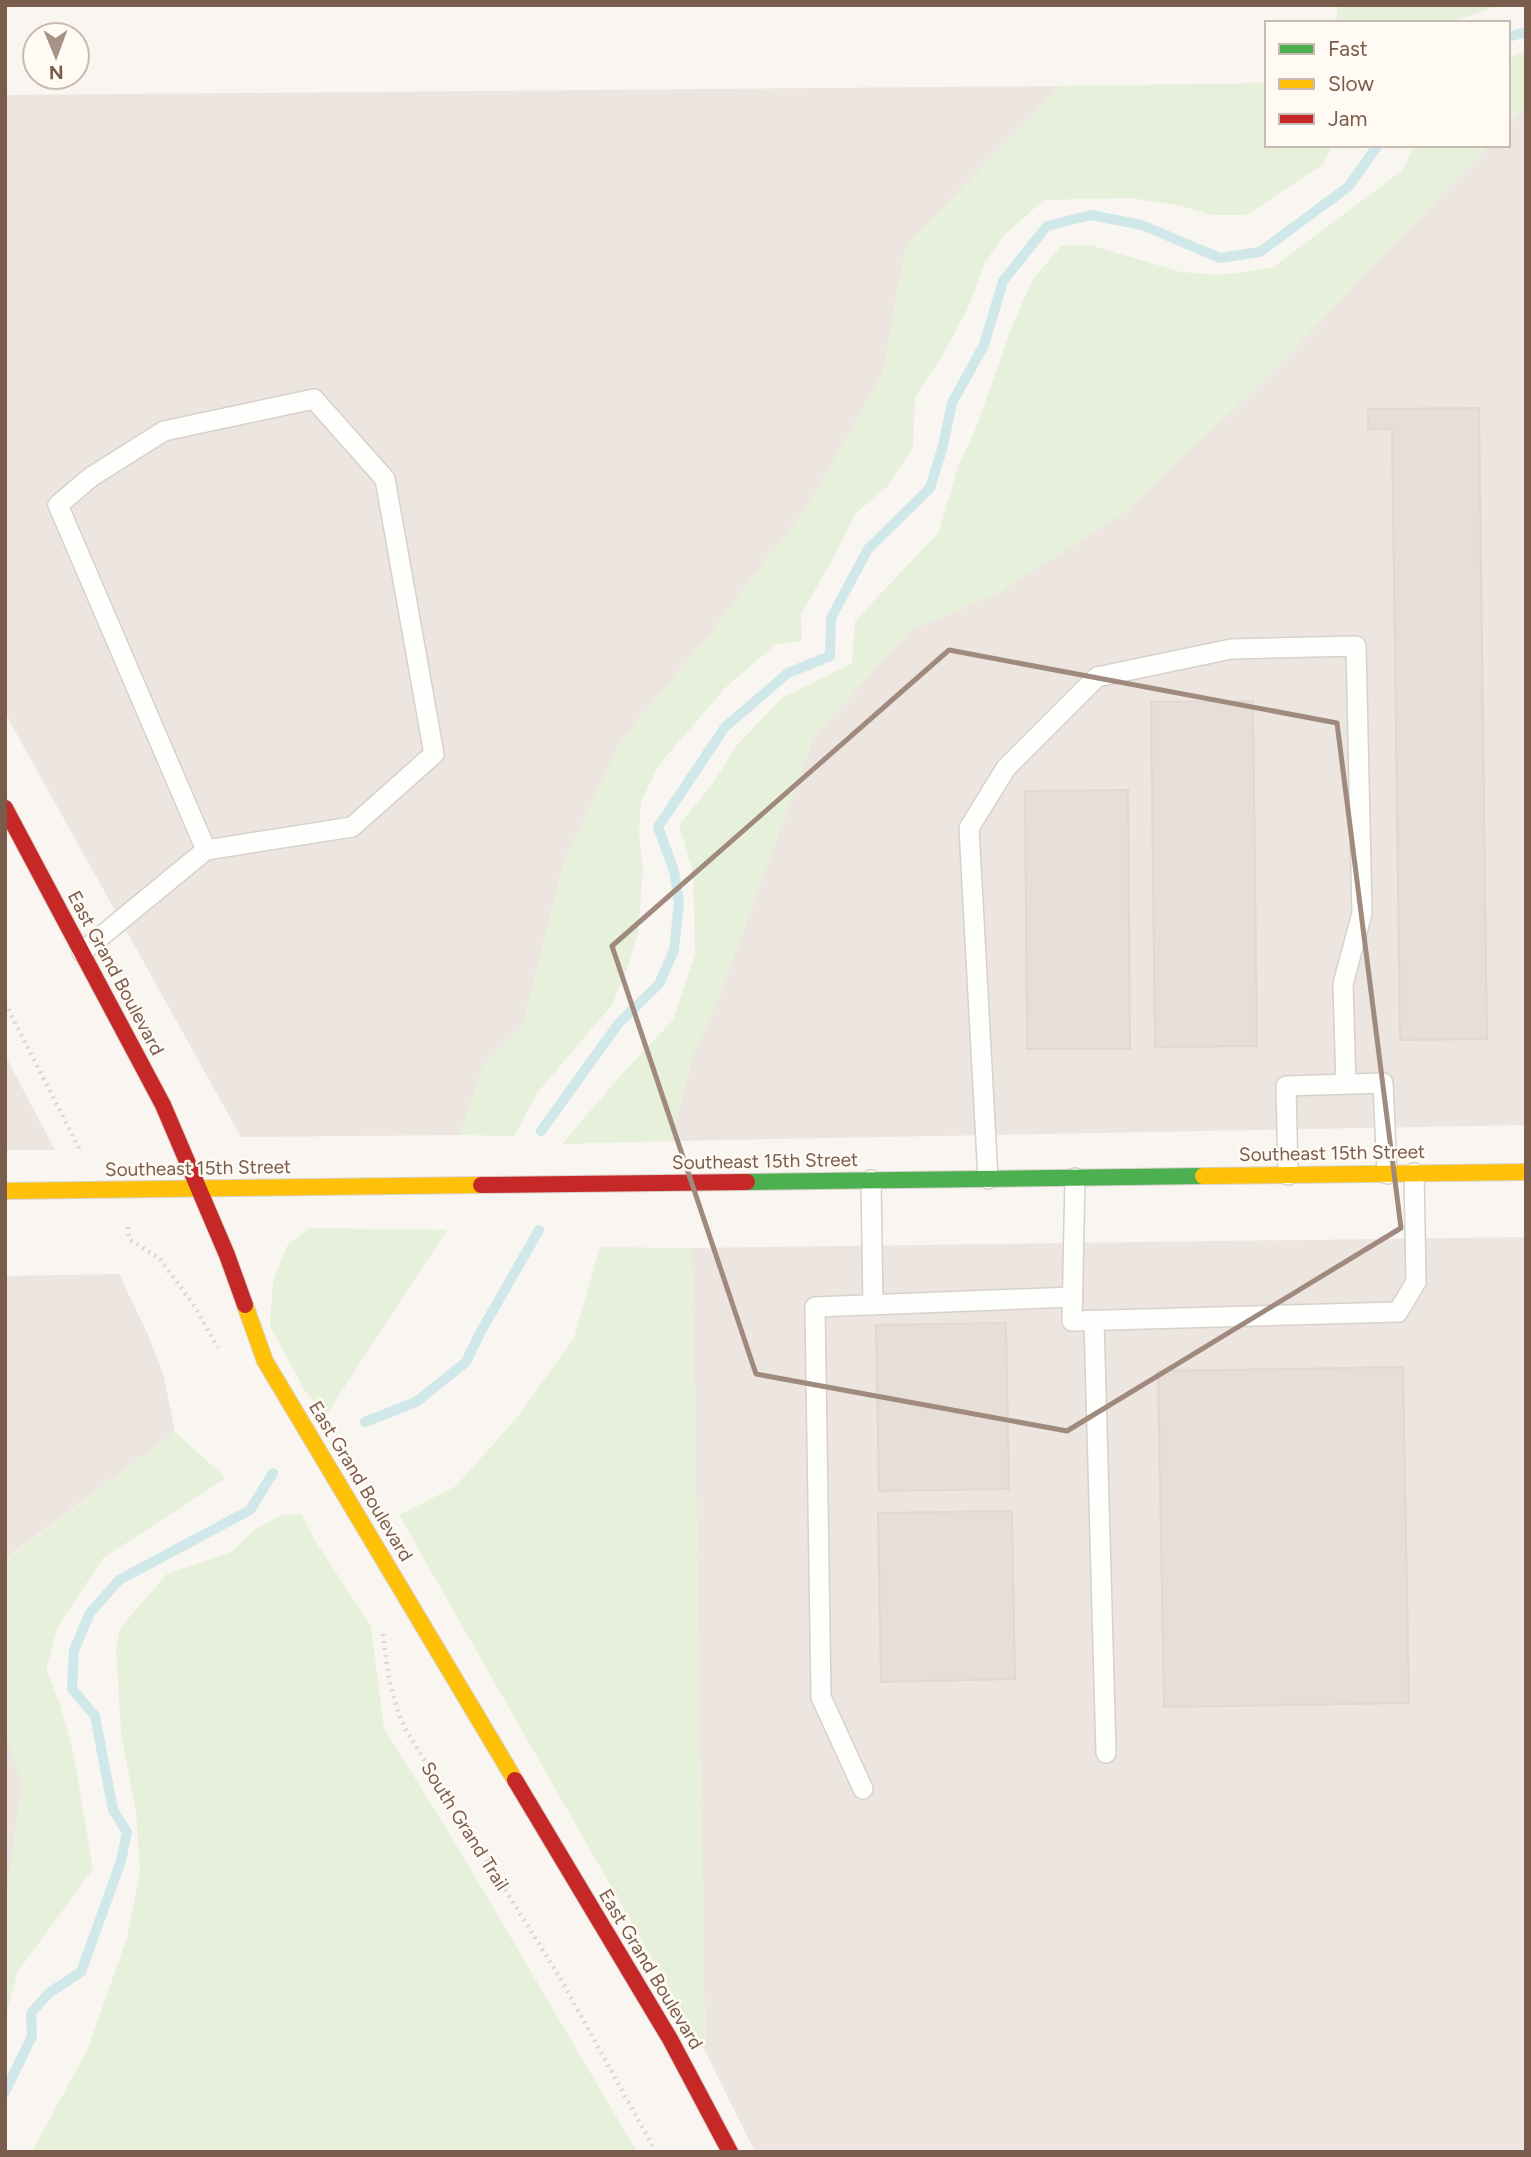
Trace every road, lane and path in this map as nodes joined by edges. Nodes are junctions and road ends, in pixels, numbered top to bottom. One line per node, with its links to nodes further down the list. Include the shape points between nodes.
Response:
1 (5, 808): 3 (main road, East Grand Boulevard)
2 (206, 850): 2 (lane, via 58,505 91,477 164,431 314,399 385,479 434,754 352,827); 3 (lane)
3 (82, 952): 12 (main road, East Grand Boulevard, via 163,1105)
4 (1346, 1084): 7 (lane, via 1383,1083); 8 (lane, via 1286,1086); 10 (lane, via 1343,984 1362,913 1356,646 1231,649 1097,677 1006,768 969,828)
5 (1526, 1172): 6 (main road, Southeast 15th Street)
6 (1414, 1173): 7 (main road, Southeast 15th Street); 16 (lane, via 1416,1282 1398,1312)
7 (1387, 1174): 8 (main road, Southeast 15th Street)
8 (1288, 1175): 9 (main road, Southeast 15th Street)
9 (1075, 1178): 10 (main road, Southeast 15th Street); 14 (lane)
10 (988, 1179): 11 (main road, Southeast 15th Street)
11 (871, 1180): 12 (main road, Southeast 15th Street); 15 (lane)
12 (199, 1189): 13 (main road, Southeast 15th Street); 21 (main road, East Grand Boulevard, via 265,1361 670,2039)
13 (5, 1191)
14 (1073, 1297): 15 (lane); 16 (lane, via 1072,1321)
15 (873, 1305): 19 (lane, via 815,1307 821,1696)
16 (1094, 1321): 18 (lane)
17 (382, 1632): 20 (path, South Grand Trail, via 389,1685 407,1732 559,1976)
18 (1106, 1753)
19 (863, 1789)
20 (656, 2152)
21 (730, 2152)

